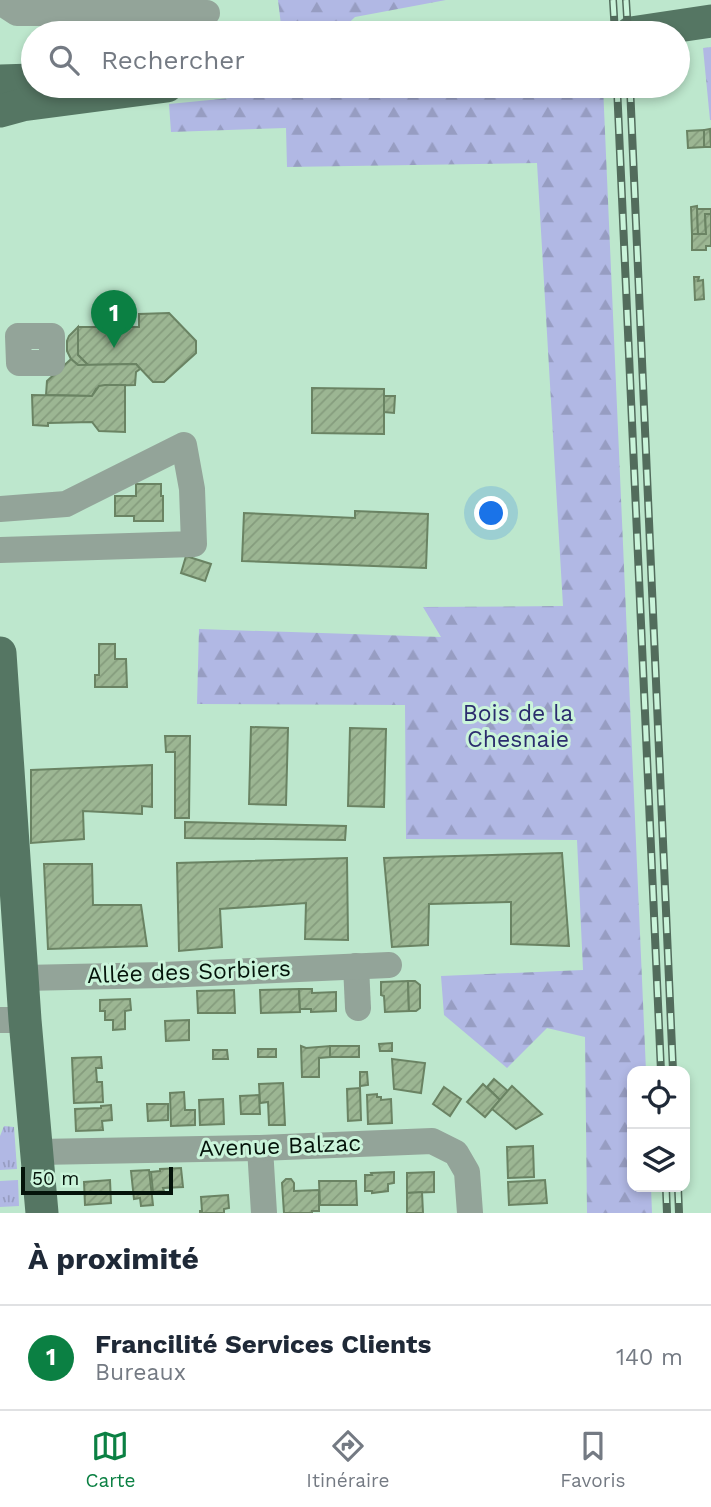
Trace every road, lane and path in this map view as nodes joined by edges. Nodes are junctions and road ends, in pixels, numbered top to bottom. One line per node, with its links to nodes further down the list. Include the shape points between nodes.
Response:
1 (4, 0): 2 (street, via 17,13)
2 (124, 6): 3 (street)
3 (207, 13)
4 (711, 21): 5 (main road)
5 (690, 24)
6 (21, 80): 7 (main road)
7 (0, 81)
8 (75, 98): 9 (main road)
9 (0, 111)
10 (0, 509): 11 (street, via 66,504 184,445 192,489 194,544)
11 (0, 550)
12 (0, 653): 13 (main road)
13 (2, 716): 16 (main road)
14 (389, 965): 15 (street, Allée des Sorbiers)
15 (356, 966): 16 (street, Allée des Sorbiers); 17 (street)
16 (23, 978): 18 (main road)
17 (358, 1008)
18 (12, 1020): 20 (main road)
19 (260, 1148): 20 (street, Avenue Balzac); 22 (street); 23 (street, Avenue Balzac, via 432,1141 456,1153 467,1172)
20 (38, 1152): 21 (main road)
21 (43, 1213)
22 (264, 1213)
23 (470, 1213)

